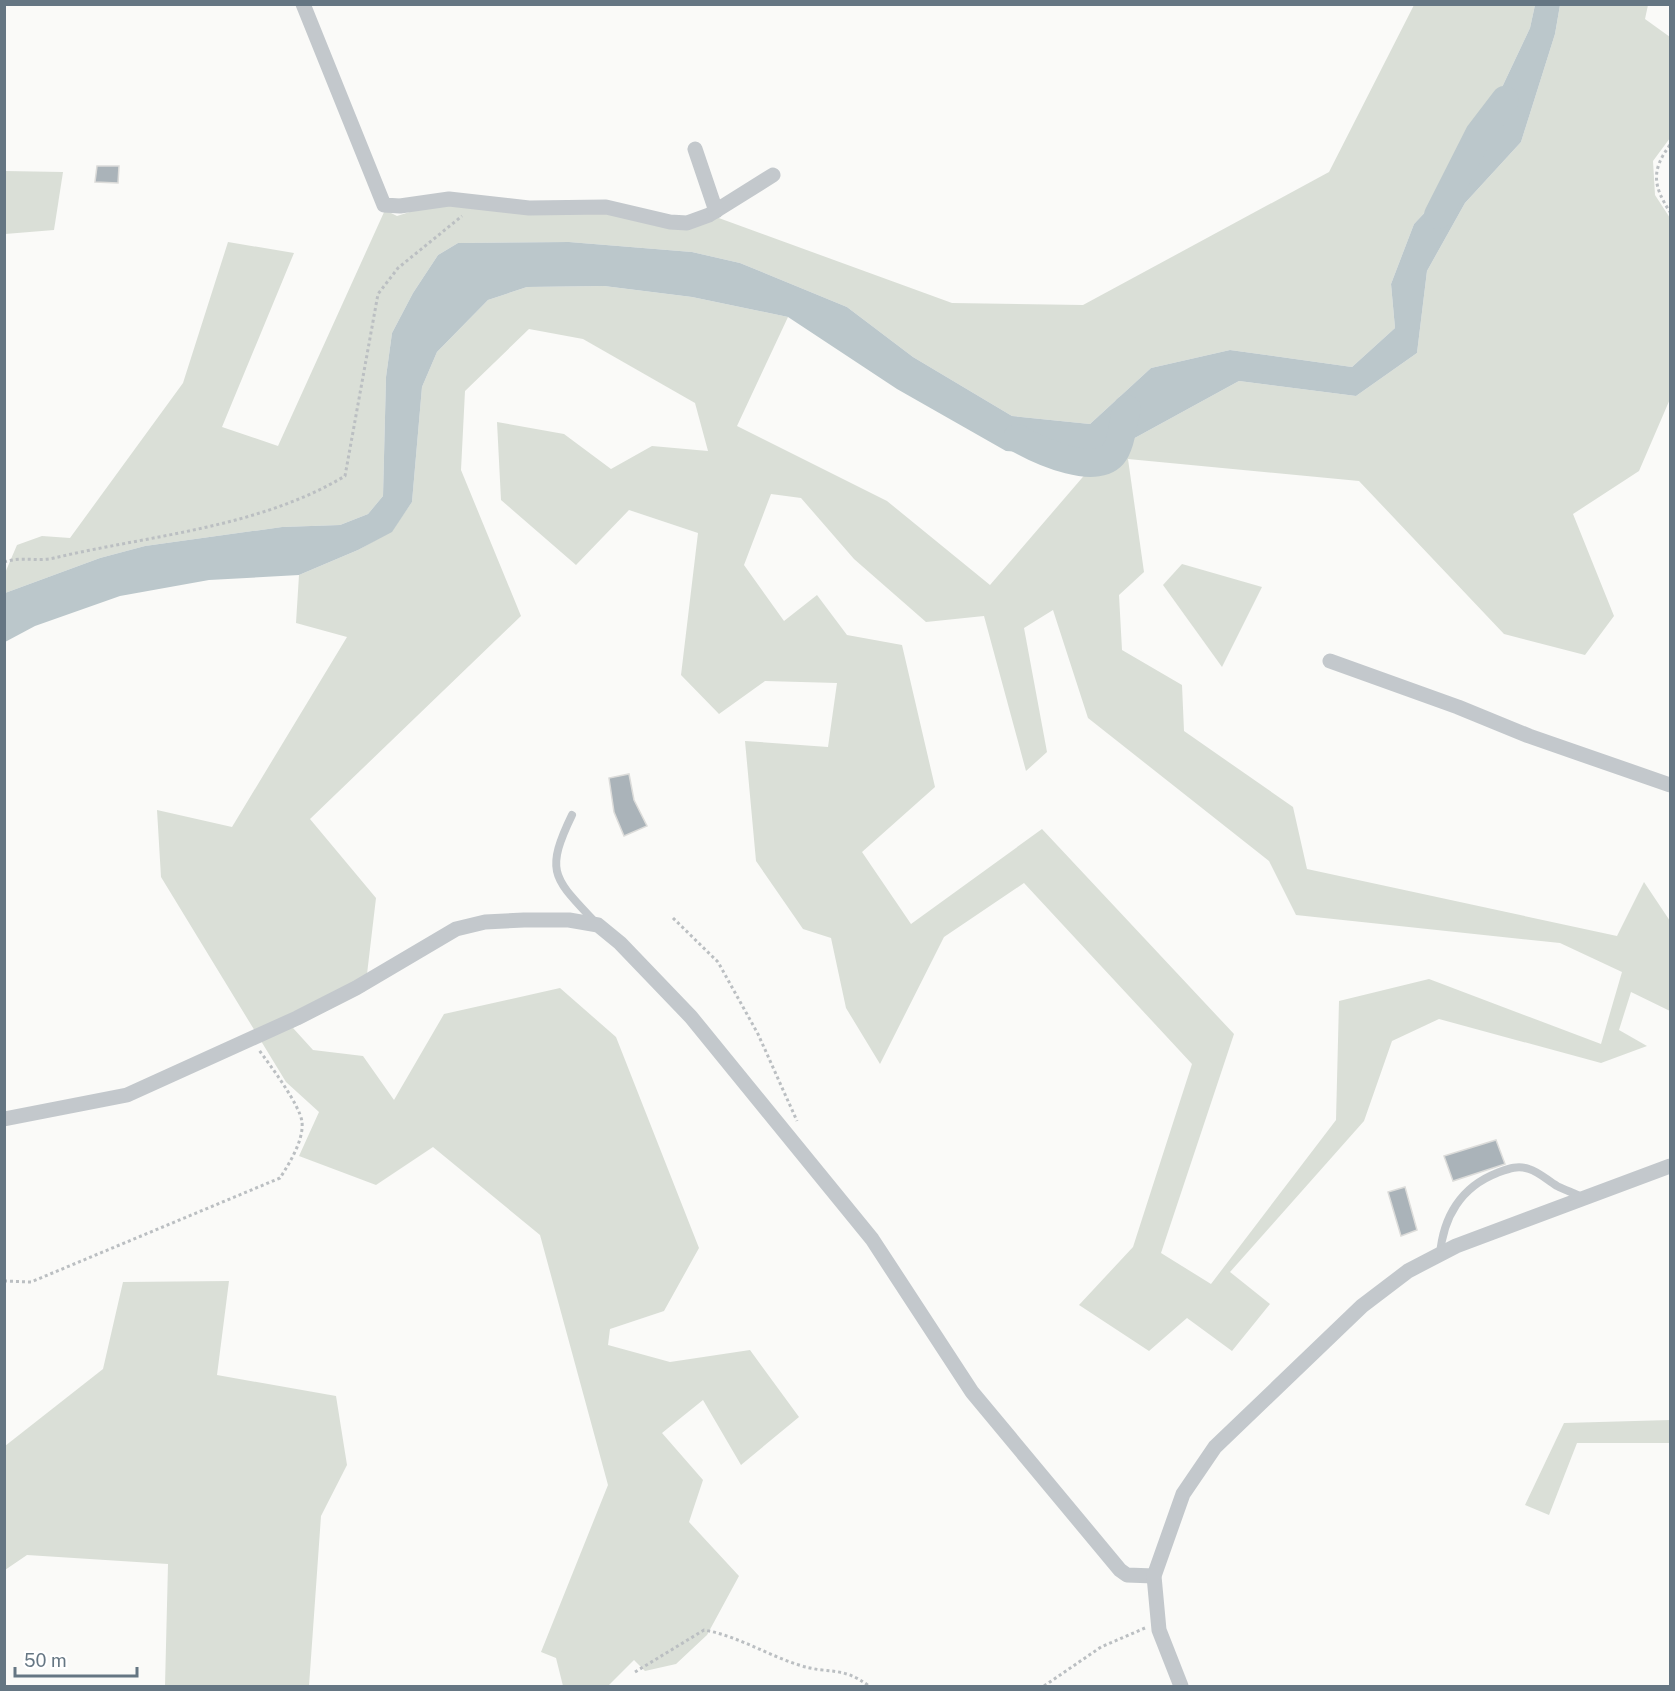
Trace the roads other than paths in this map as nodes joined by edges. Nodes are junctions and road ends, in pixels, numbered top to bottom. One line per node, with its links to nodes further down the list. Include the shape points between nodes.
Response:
1 (303, 4): 4 (street, via 384,205 439,199 529,208 606,207 678,223 702,219)
2 (695, 149): 4 (street)
3 (774, 175): 4 (street)
4 (716, 210)
5 (1329, 661): 6 (street)
6 (1671, 785)
7 (572, 815): 8 (lane, via 561,838 554,868 561,885)
8 (598, 925): 9 (street, via 524,920 485,922 456,929 356,988 127,1095); 13 (street, via 621,943 691,1017 872,1239 972,1392 1107,1555 1127,1575)
9 (4, 1119)
10 (1671, 1166): 11 (street)
11 (1586, 1198): 12 (street); 12 (lane, via 1528,1168 1514,1167 1481,1179 1461,1197 1446,1220)
12 (1440, 1255): 13 (street, via 1408,1271 1362,1306 1215,1447 1183,1494)
13 (1154, 1576): 14 (street, via 1158,1623)
14 (1181, 1686)

